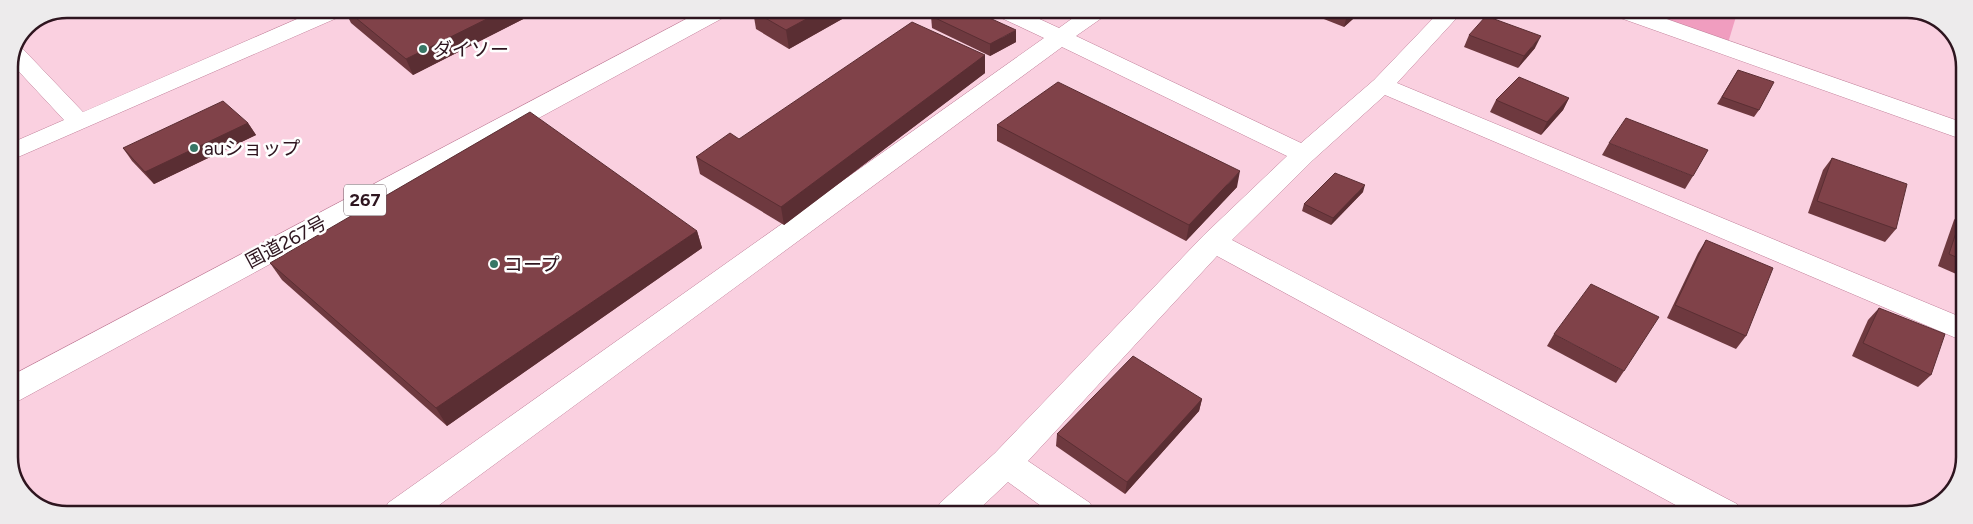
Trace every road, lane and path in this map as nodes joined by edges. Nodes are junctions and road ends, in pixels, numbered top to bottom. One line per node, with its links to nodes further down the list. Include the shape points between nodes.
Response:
1 (317, 18): 10 (main road)
2 (705, 18): 16 (main road, 国道267号 / 267)
3 (1020, 18): 7 (main road)
4 (1087, 18): 7 (main road)
5 (1446, 18): 9 (main road)
6 (1643, 18): 11 (main road)
7 (1060, 37): 13 (main road); 18 (main road)
8 (18, 57): 10 (main road)
9 (1382, 85): 13 (main road); 15 (main road)
10 (80, 122): 12 (main road)
11 (1955, 129)
12 (18, 149)
13 (1304, 154): 14 (main road)
14 (1214, 242): 17 (main road); 21 (main road)
15 (1956, 327)
16 (18, 385)
17 (1006, 463): 19 (main road); 20 (main road)
18 (416, 506)
19 (960, 506)
20 (1067, 506)
21 (1708, 506)

